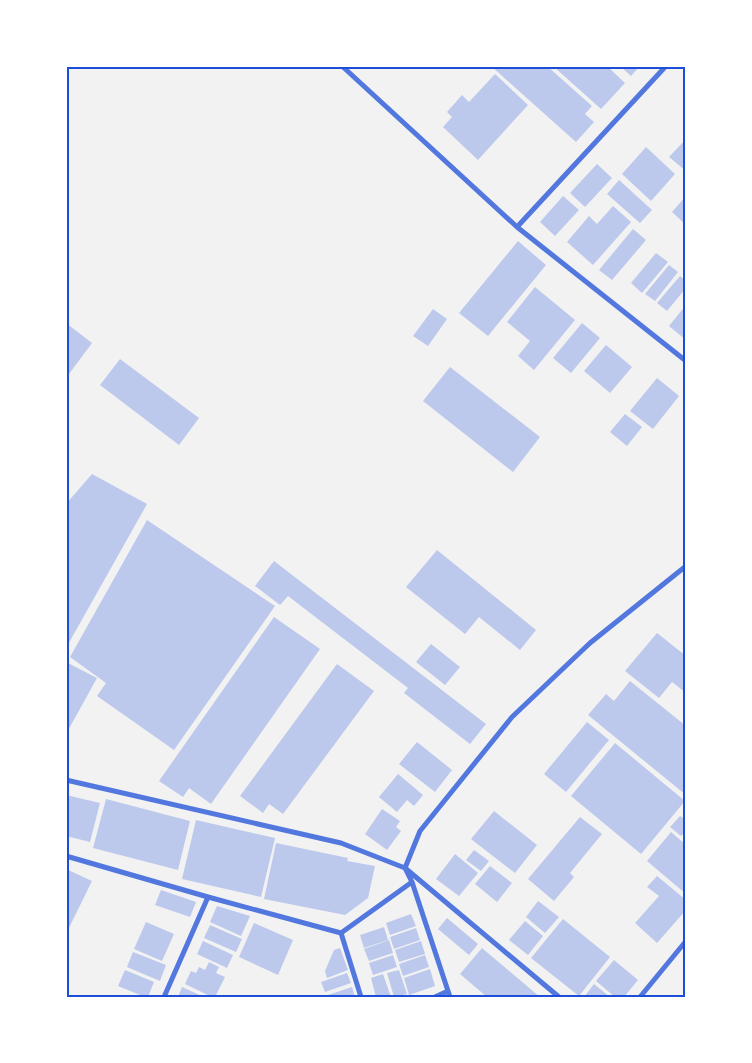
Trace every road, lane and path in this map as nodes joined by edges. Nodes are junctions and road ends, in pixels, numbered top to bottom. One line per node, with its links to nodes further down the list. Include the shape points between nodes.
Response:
1 (342, 66): 3 (street)
2 (666, 66): 3 (street)
3 (517, 227): 4 (street)
4 (686, 361)
5 (686, 566): 8 (street, via 590,643 512,717 420,830)
6 (66, 780): 8 (street, via 341,842)
7 (66, 856): 10 (street)
8 (405, 868): 9 (street); 17 (street)
9 (412, 882): 11 (street); 13 (street)
10 (208, 897): 11 (street); 14 (street)
11 (342, 933): 15 (street)
12 (686, 941): 18 (street)
13 (449, 994): 16 (street)
14 (164, 997)
15 (362, 997)
16 (434, 997)
17 (559, 997)
18 (640, 997)

